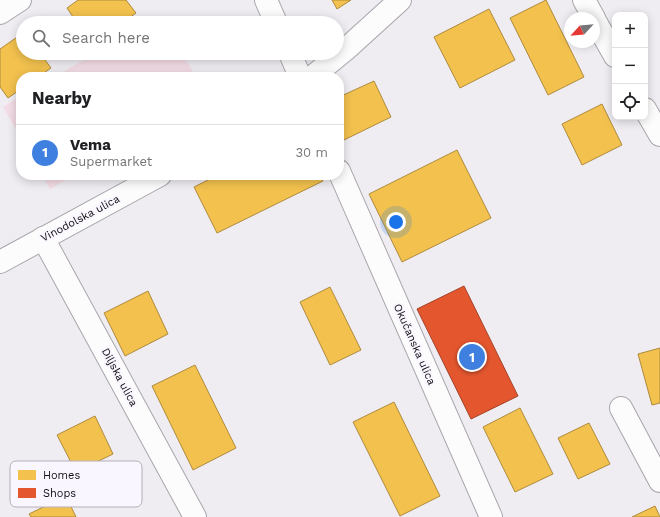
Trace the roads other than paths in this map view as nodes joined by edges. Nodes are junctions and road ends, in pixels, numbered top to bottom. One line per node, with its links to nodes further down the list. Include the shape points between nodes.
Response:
1 (20, 0): 6 (street)
2 (266, 0): 7 (street)
3 (400, 0): 9 (street)
4 (584, 0): 5 (street)
5 (591, 12)
6 (0, 13)
7 (273, 16)
8 (600, 29): 10 (street)
9 (344, 51)
10 (612, 51)
11 (293, 60): 13 (street)
12 (333, 60): 14 (street)
13 (298, 72)
14 (318, 72)
15 (648, 114): 16 (street)
16 (660, 136)
17 (151, 180): 19 (street, Vinodolska ulica)
18 (343, 180): 24 (street, Okučanska ulica)
19 (44, 238): 20 (street, Vinodolska ulica); 23 (street, Diljska ulica)
20 (0, 262)
21 (621, 408): 22 (street)
22 (660, 482)
23 (195, 517)
24 (491, 517)

